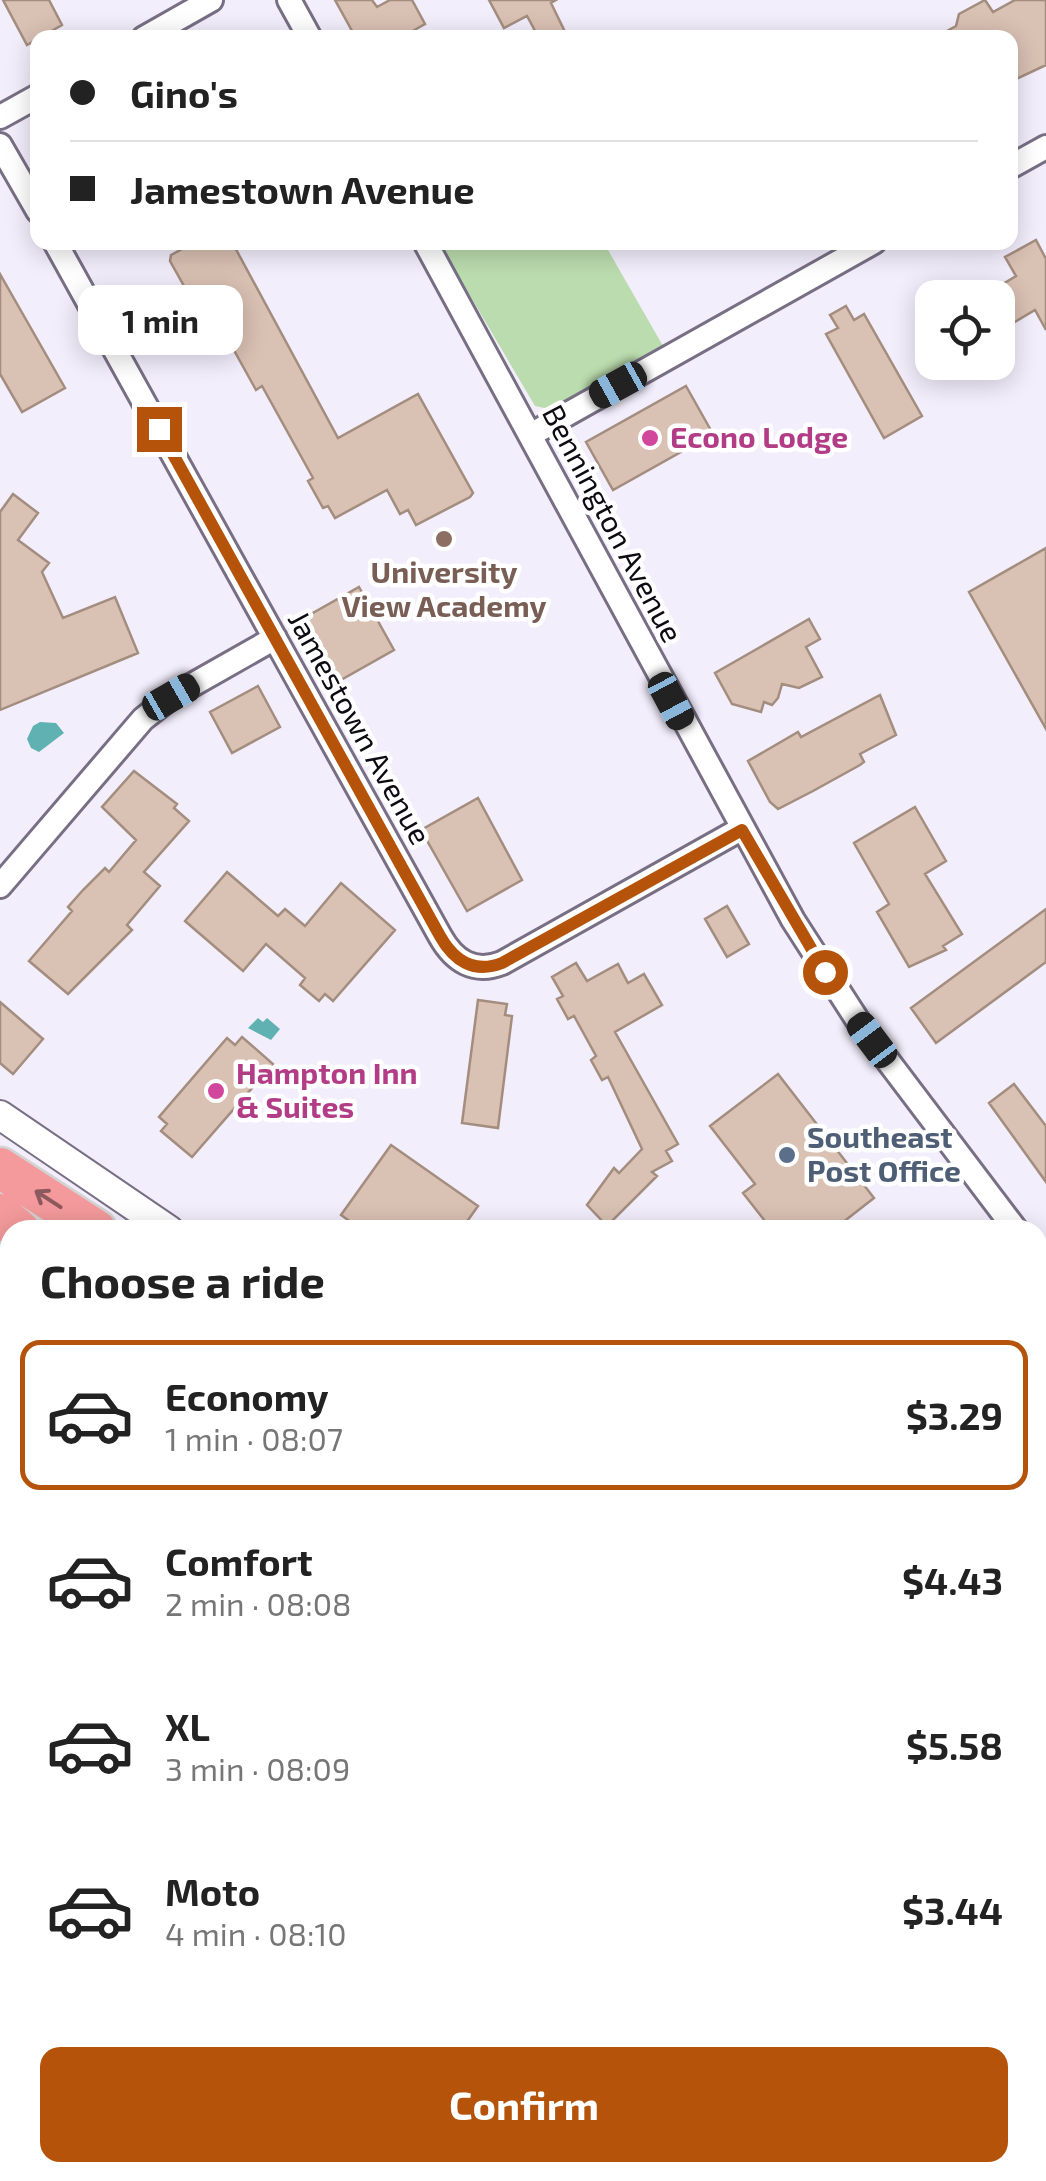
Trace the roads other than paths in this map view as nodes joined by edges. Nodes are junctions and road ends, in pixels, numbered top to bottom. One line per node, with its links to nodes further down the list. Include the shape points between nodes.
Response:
1 (211, 0): 3 (street)
2 (289, 0): 4 (street)
3 (158, 30)
4 (306, 30)
5 (30, 100): 6 (street)
6 (0, 117)
7 (0, 145): 10 (street)
8 (1046, 147): 9 (street)
9 (1018, 162)
10 (30, 197)
11 (59, 250): 15 (street, Jamestown Avenue)
12 (429, 250): 14 (street, Bennington Avenue)
13 (860, 250): 14 (street)
14 (532, 434): 16 (street, Bennington Avenue)
15 (275, 638): 16 (street, Jamestown Avenue, via 444,944 464,964 502,963); 17 (street, via 144,719)
16 (742, 830): 22 (street, Bennington Avenue, via 846,1004)
17 (0, 886)
18 (0, 1116): 21 (street)
19 (0, 1168): 20 (highway, one-way to 19)
20 (81, 1220)
21 (154, 1220)
22 (1008, 1220)

